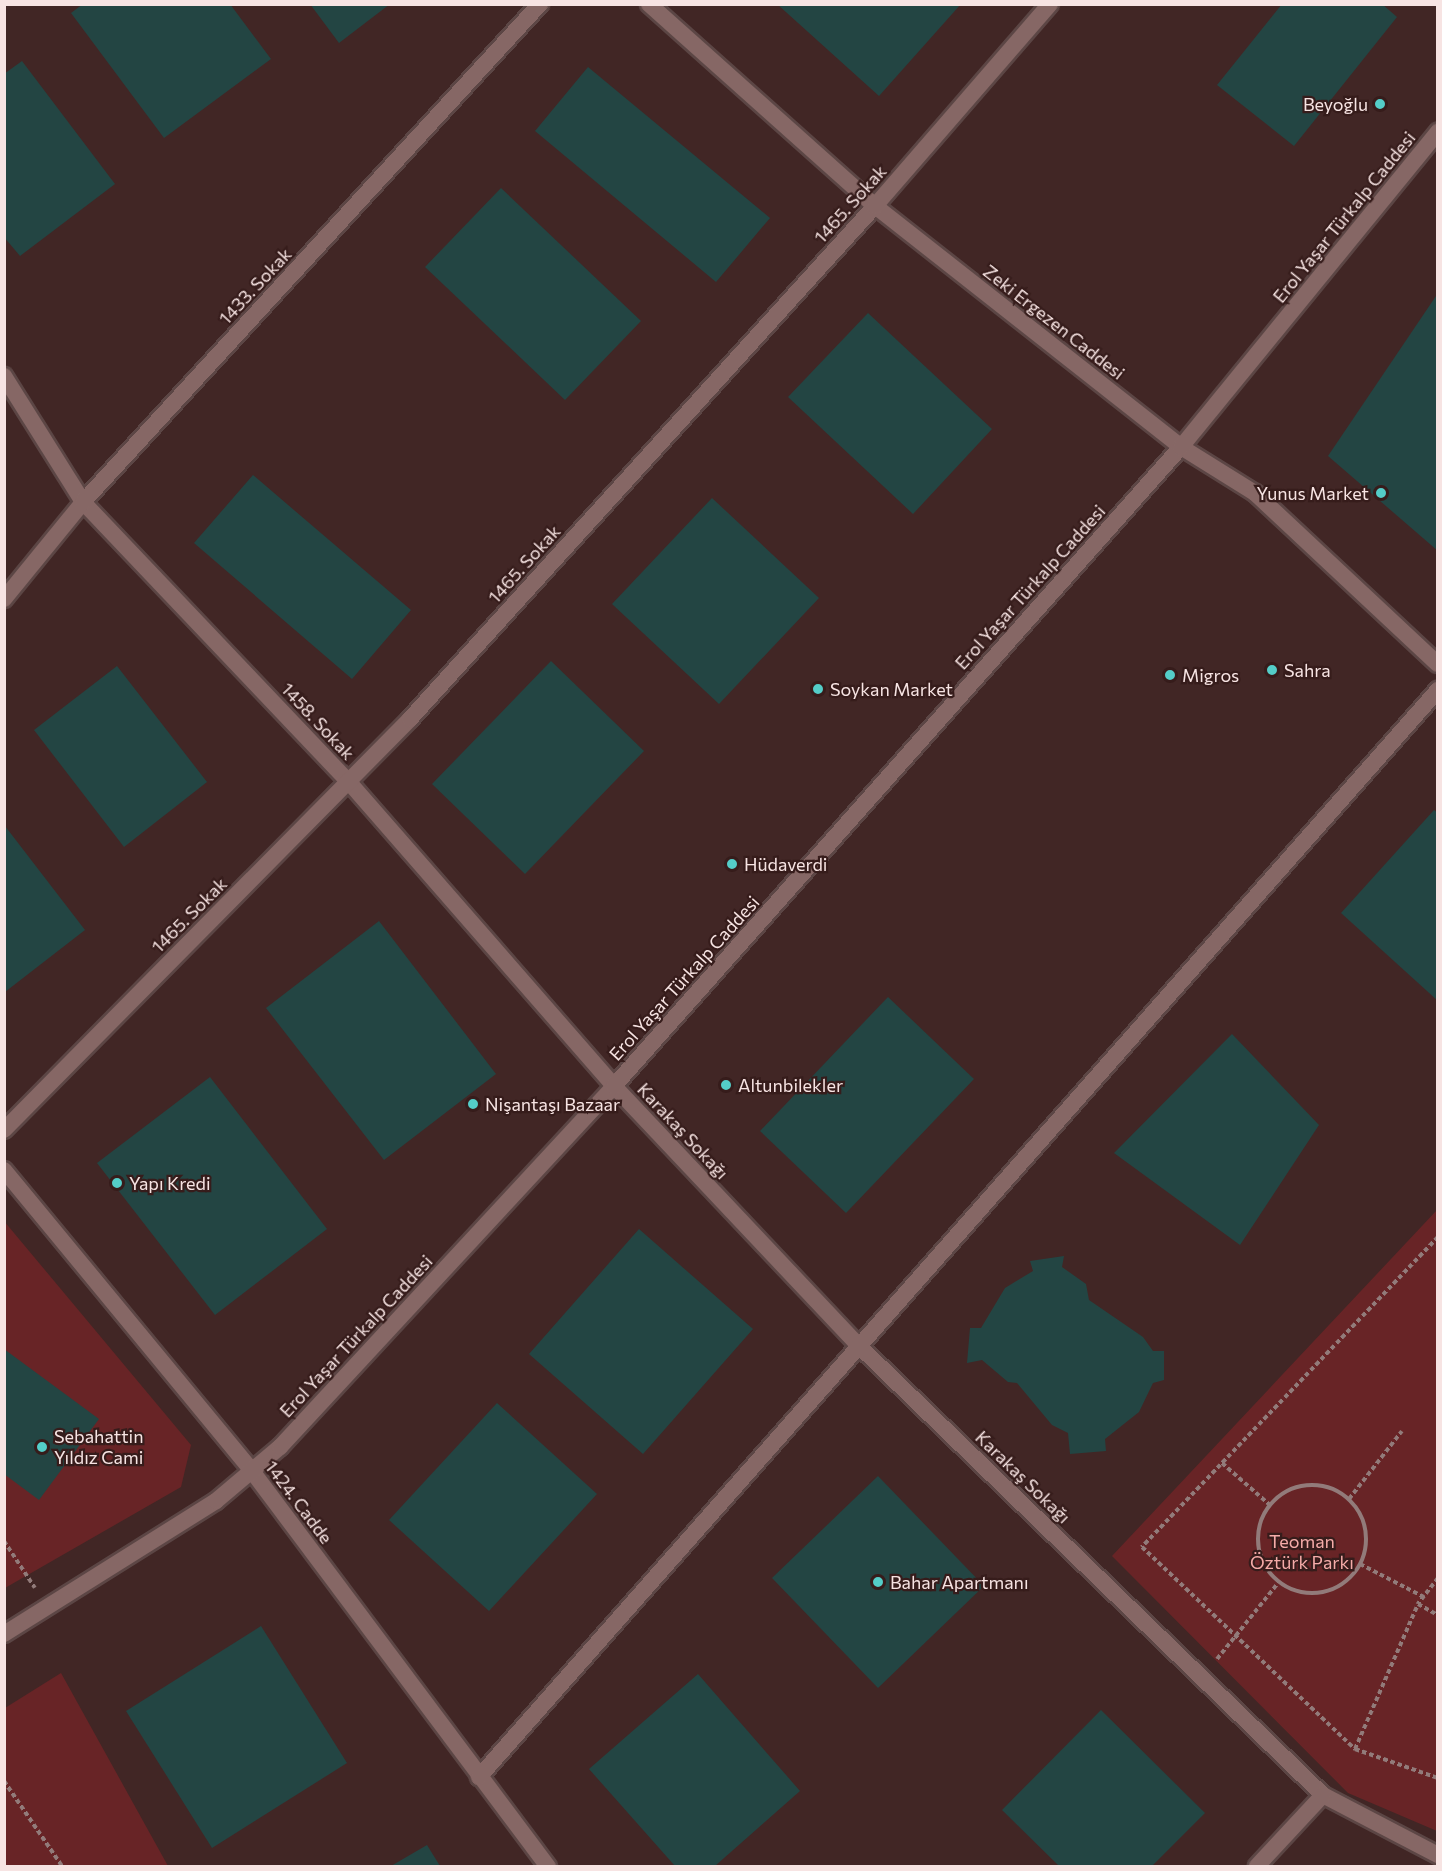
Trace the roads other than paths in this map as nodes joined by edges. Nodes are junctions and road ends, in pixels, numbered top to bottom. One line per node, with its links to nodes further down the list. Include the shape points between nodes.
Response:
1 (540, 4): 8 (street, 1433. Sokak)
2 (649, 4): 5 (street, Zeki Ergezen Caddesi)
3 (1050, 4): 5 (street, 1465. Sokak)
4 (1437, 132): 7 (street, Erol Yaşar Türkalp Caddesi)
5 (875, 206): 7 (street, Zeki Ergezen Caddesi); 12 (street, 1465. Sokak)
6 (4, 376): 8 (street, 1458. Sokak)
7 (1181, 447): 10 (street, Zeki Ergezen Caddesi, via 1255,493); 13 (street, Erol Yaşar Türkalp Caddesi)
8 (83, 501): 9 (street, 1433. Sokak); 12 (street, 1458. Sokak)
9 (4, 599)
10 (1437, 664)
11 (1437, 690): 16 (street)
12 (348, 781): 13 (street, 1458. Sokak); 14 (street, 1465. Sokak)
13 (614, 1086): 16 (street, Karakaş Sokağı); 17 (street, Erol Yaşar Türkalp Caddesi)
14 (4, 1130)
15 (4, 1170): 17 (street, 1424. Cadde)
16 (859, 1346): 19 (street); 20 (street, Karakaş Sokağı)
17 (252, 1471): 18 (street, Erol Yaşar Türkalp Caddesi, via 216,1501); 19 (street, 1424. Cadde)
18 (4, 1634)
19 (479, 1777): 22 (street, 1424. Cadde)
20 (1323, 1796): 21 (street, Karakaş Sokağı); 23 (street)
21 (1437, 1855)
22 (548, 1866)
23 (1257, 1866)

